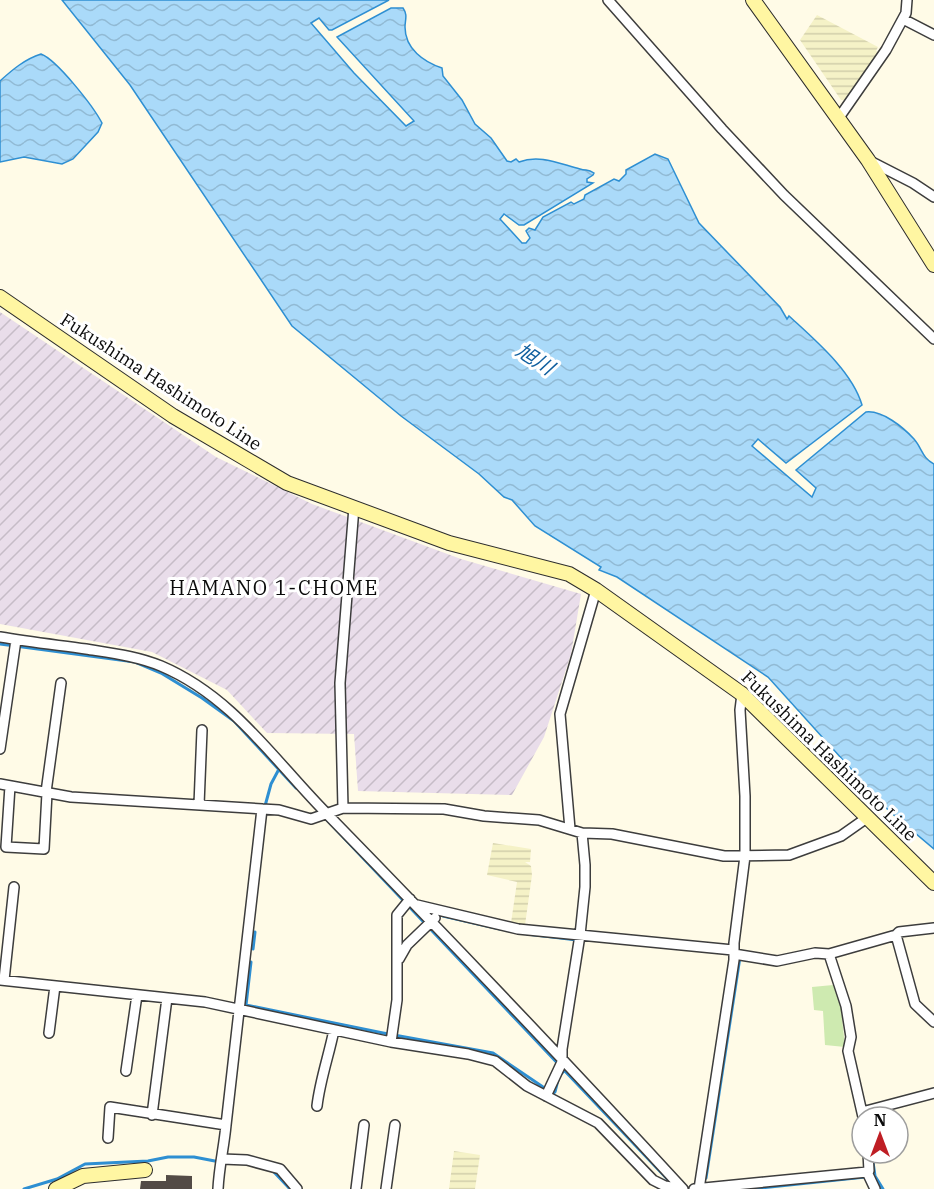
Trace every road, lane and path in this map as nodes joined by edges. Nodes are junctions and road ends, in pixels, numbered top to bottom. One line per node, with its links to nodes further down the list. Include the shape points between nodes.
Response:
1 (608, 0): 11 (street, via 784,195)
2 (753, 0): 6 (main road)
3 (907, 0): 4 (street)
4 (903, 19): 5 (street); 6 (street, via 866,82)
5 (934, 35)
6 (838, 119): 7 (main road)
7 (867, 160): 8 (street); 9 (main road)
8 (934, 197)
9 (934, 265)
10 (0, 297): 12 (main road, Fukushima Hashimoto Line, via 201,433 287,483)
11 (934, 339)
12 (354, 507): 13 (main road, Fukushima Hashimoto Line, via 449,543 569,574); 24 (street, via 340,683)
13 (596, 590): 17 (main road, Fukushima Hashimoto Line); 28 (street, via 560,714)
14 (0, 637): 15 (street)
15 (15, 644): 19 (street); 26 (street, via 130,656 182,677 236,715)
16 (61, 683): 22 (street)
17 (742, 694): 27 (main road, Fukushima Hashimoto Line); 30 (street)
18 (202, 730): 23 (street)
19 (0, 749)
20 (0, 784): 21 (street)
21 (10, 786): 22 (street); 22 (street, via 6,847 44,849)
22 (47, 792): 23 (street)
23 (199, 805): 25 (street)
24 (343, 808): 26 (street); 28 (street, via 444,809 539,820)
25 (262, 809): 26 (street, via 311,819); 46 (street)
26 (321, 815): 33 (street)
27 (868, 817): 30 (street, via 841,837 789,855); 31 (main road, Fukushima Hashimoto Line)
28 (570, 829): 29 (street)
29 (582, 833): 30 (street, via 612,834 724,856); 38 (street, via 585,866)
30 (745, 856): 39 (street)
31 (934, 883)
32 (14, 887): 42 (street)
33 (409, 903): 34 (street); 35 (street); 41 (street, via 398,915)
34 (442, 912): 35 (street); 38 (street)
35 (428, 925): 41 (street, via 407,945); 51 (street)
36 (934, 928): 37 (street, via 910,929)
37 (896, 935): 40 (street); 47 (street, via 915,1004)
38 (580, 938): 39 (street); 51 (street)
39 (734, 952): 40 (street, via 777,961); 74 (street)
40 (829, 954): 55 (street, via 846,1006 848,1051)
41 (398, 961): 50 (street)
42 (2, 980): 43 (street)
43 (54, 986): 44 (street); 49 (street)
44 (137, 994): 45 (street); 52 (street)
45 (167, 998): 46 (street); 58 (street)
46 (239, 1010): 48 (street); 59 (street)
47 (934, 1022)
48 (334, 1030): 50 (street); 57 (street)
49 (49, 1033)
50 (391, 1037): 53 (street, via 495,1061 527,1086)
51 (561, 1063): 53 (street); 72 (street)
52 (126, 1071)
53 (548, 1093): 72 (street, via 598,1123 646,1174 665,1186)
54 (934, 1093): 56 (street)
55 (861, 1105)
56 (891, 1105)
57 (317, 1106)
58 (152, 1115): 59 (street); 62 (street, via 110,1107)
59 (226, 1125): 63 (street)
60 (364, 1125): 70 (street)
61 (395, 1125): 71 (street)
62 (108, 1138)
63 (222, 1161): 68 (street); 69 (street, via 247,1160 280,1169)
64 (869, 1165): 66 (street)
65 (145, 1170): 67 (main road, via 83,1176)
66 (868, 1175): 74 (street); 75 (street)
67 (56, 1189)
68 (218, 1189)
69 (297, 1189)
70 (356, 1189)
71 (386, 1189)
72 (682, 1189)
73 (694, 1189): 74 (street)
74 (699, 1189)
75 (875, 1189)

